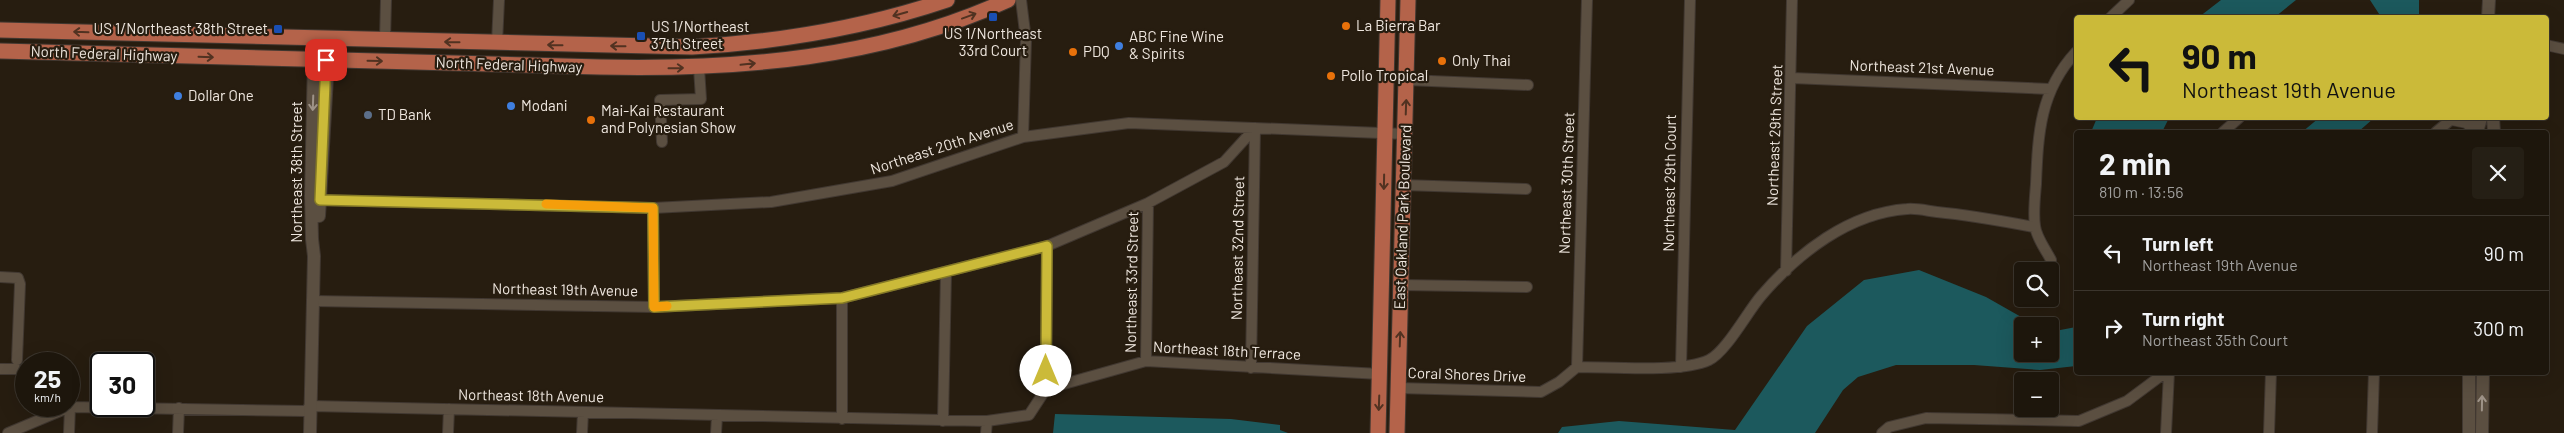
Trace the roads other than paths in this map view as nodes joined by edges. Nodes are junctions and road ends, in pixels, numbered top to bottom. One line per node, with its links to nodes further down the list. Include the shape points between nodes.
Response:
1 (386, 0): 18 (street)
2 (499, 0): 19 (street)
3 (946, 0): 21 (main road, North Federal Highway, one-way to 21, via 827,32)
4 (1008, 0): 30 (main road, North Federal Highway, one-way to 4, via 782,61 891,41)
5 (1022, 0): 44 (street, via 1026,40)
6 (1388, 0): 42 (main road, East Oakland Park Boulevard)
7 (1408, 0): 32 (main road, East Oakland Park Boulevard)
8 (1587, 0): 63 (street, Northeast 30th Street)
9 (1690, 0): 64 (street, Northeast 29th Court)
10 (1792, 0): 31 (street, Northeast 29th Street)
11 (2129, 0): 13 (street)
12 (2489, 0): 14 (street)
13 (2113, 15)
14 (2488, 15)
15 (0, 30): 16 (main road, North Federal Highway, one-way to 15)
16 (148, 34): 17 (main road, North Federal Highway); 25 (main road, via 136,46 54,44)
17 (322, 38): 18 (main road, North Federal Highway); 27 (street, Northeast 38th Street, via 325,43)
18 (385, 40): 19 (main road, North Federal Highway, one-way to 18)
19 (497, 43): 20 (main road, North Federal Highway); 28 (main road, via 488,54)
20 (533, 44): 21 (main road, North Federal Highway, one-way to 20); 29 (main road, via 510,56)
21 (728, 45): 30 (main road, via 719,59)
22 (2549, 45): 23 (street)
23 (2564, 49)
24 (0, 51): 25 (main road, North Federal Highway)
25 (41, 52): 27 (main road, North Federal Highway, one-way to 27)
26 (2074, 54): 34 (street)
27 (320, 60): 28 (main road, North Federal Highway, one-way to 28); 49 (street, Northeast 38th Street)
28 (472, 64): 29 (main road, North Federal Highway)
29 (507, 65): 30 (main road, North Federal Highway, one-way to 30)
30 (699, 68): 45 (street, via 701,99 660,100)
31 (1792, 78): 34 (street, Northeast 21st Avenue); 54 (street, Northeast 29th Street)
32 (1408, 80): 33 (street); 43 (main road, East Oakland Park Boulevard, one-way to 32)
33 (1528, 85)
34 (2050, 89): 51 (street, via 2043,107 2037,149)
35 (2237, 120): 39 (street)
36 (2451, 120): 40 (street)
37 (2460, 120): 41 (street)
38 (1255, 128): 42 (street, Northeast 20th Avenue); 44 (street, Northeast 20th Avenue, via 1129,123); 48 (street, Northeast 19th Avenue, via 1224,162); 65 (street, Northeast 32nd Street)
39 (2225, 130)
40 (2438, 130)
41 (2475, 130)
42 (1385, 134): 43 (street, Northeast 20th Avenue); 67 (main road, East Oakland Park Boulevard, one-way to 67)
43 (1405, 134): 46 (main road, East Oakland Park Boulevard)
44 (1023, 137): 50 (street, Northeast 20th Avenue, via 892,181 844,191 771,202)
45 (662, 142)
46 (1403, 184): 47 (street); 57 (main road, East Oakland Park Boulevard)
47 (1526, 189)
48 (1148, 203): 52 (street, Northeast 19th Avenue); 62 (street, Northeast 33rd Street)
49 (315, 204): 50 (street, Northeast 20th Avenue); 60 (street, Northeast 38th Street)
50 (653, 208): 61 (street)
51 (2034, 227): 53 (street); 54 (street, via 1908,209 1870,215 1837,231)
52 (1047, 246): 55 (street, Northeast 19th Avenue); 75 (street)
53 (2051, 260)
54 (1786, 270): 64 (street, via 1761,296 1711,360)
55 (946, 273): 59 (street, Northeast 19th Avenue); 85 (street)
56 (0, 277): 66 (street, via 19,280 17,364)
57 (1401, 285): 58 (street); 74 (main road, East Oakland Park Boulevard, one-way to 57)
58 (1527, 287)
59 (842, 298): 61 (street, Northeast 19th Avenue); 84 (street)
60 (314, 301): 61 (street, Northeast 19th Avenue); 76 (street, Northeast 38th Street)
61 (654, 307)
62 (1146, 361): 65 (street, Northeast 18th Terrace); 75 (street, Northeast 18th Terrace)
63 (1577, 367): 64 (street); 74 (street, Coral Shores Drive, via 1541,392)
64 (1681, 367)
65 (1251, 368): 67 (street, Northeast 18th Terrace)
66 (0, 369)
67 (1380, 374): 74 (main road, via 1386,382); 95 (main road, East Oakland Park Boulevard, one-way to 95)
68 (2163, 375): 97 (street, via 2128,401 2079,421 1926,418 1888,428)
69 (2167, 375): 98 (street)
70 (2271, 375): 99 (street)
71 (2374, 375): 100 (street)
72 (2469, 375): 101 (street)
73 (2483, 375): 102 (street, one-way to 73)
74 (1398, 388): 96 (main road, East Oakland Park Boulevard)
75 (1046, 389): 86 (street, Northeast 18th Avenue, via 1029,415)
76 (311, 406): 78 (street, Northeast 18th Avenue, via 305,411); 79 (street, Northeast 18th Avenue); 90 (street, Northeast 38th Street)
77 (80, 407): 78 (street, Northeast 18th Avenue)
78 (179, 408): 89 (street)
79 (449, 409): 80 (street, Northeast 18th Avenue); 91 (street)
80 (583, 412): 81 (street, Northeast 18th Avenue); 92 (street)
81 (717, 416): 84 (street, Northeast 18th Avenue); 93 (street)
82 (46, 417): 87 (street, Northeast 18th Avenue)
83 (70, 417): 88 (street)
84 (842, 419): 85 (street, Northeast 18th Avenue)
85 (943, 421): 86 (street, Northeast 18th Avenue)
86 (987, 421): 94 (street)
87 (8, 433)
88 (69, 433)
89 (178, 433)
90 (310, 433)
91 (448, 433)
92 (582, 433)
93 (716, 433)
94 (986, 433)
95 (1378, 433)
96 (1397, 433)
97 (1882, 433)
98 (2166, 433)
99 (2268, 433)
100 (2372, 433)
101 (2469, 433)
102 (2482, 433)

